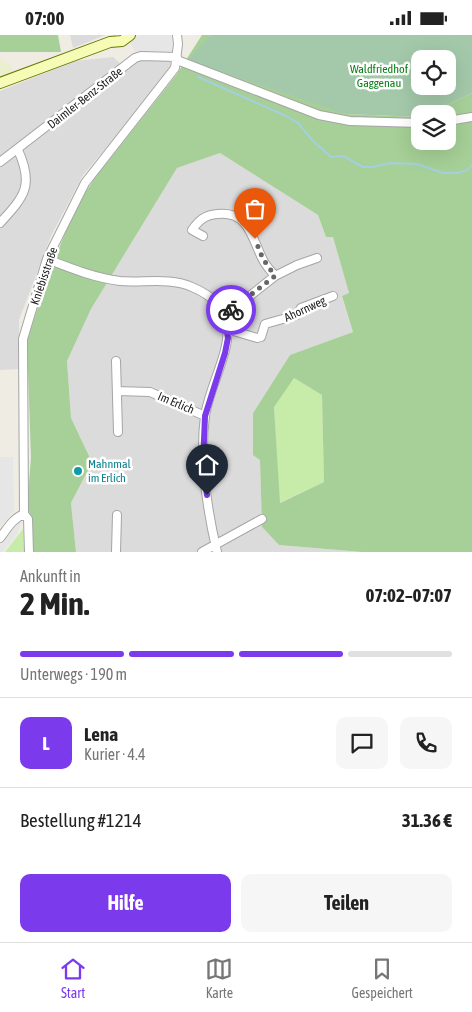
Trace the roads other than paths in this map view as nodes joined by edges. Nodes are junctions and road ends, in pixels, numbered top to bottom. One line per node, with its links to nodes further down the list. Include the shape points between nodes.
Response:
1 (119, 35): 4 (main road)
2 (130, 35): 4 (main road, via 122,41)
3 (177, 35): 5 (street, Kniebisstraße)
4 (110, 42): 6 (main road)
5 (177, 59): 9 (street, Daimler-Benz-Straße, via 319,115 350,121); 10 (street, Daimler-Benz-Straße, via 135,58); 15 (street, Kniebisstraße, via 175,68 85,183)
6 (0, 83)
7 (472, 117): 8 (street)
8 (456, 120)
9 (411, 123)
10 (18, 150): 11 (street, Daimler-Benz-Straße); 12 (street, via 25,168 26,186 23,196)
11 (0, 162)
12 (0, 223)
13 (203, 236): 16 (street, via 192,230 204,217 220,213 240,219 250,229 263,259)
14 (318, 258): 16 (street)
15 (47, 259): 18 (street, via 119,281 181,283 201,291); 24 (street, Kniebisstraße, via 23,339)
16 (275, 276): 18 (street)
17 (334, 296): 19 (street, Ahornweg, via 301,308 297,315 265,325 261,337)
18 (224, 314): 19 (street)
19 (227, 329): 22 (street, via 225,353)
20 (116, 361): 21 (street)
21 (117, 391): 22 (street, Im Erlich, via 150,392); 23 (street)
22 (205, 416): 28 (street, via 204,471)
23 (118, 432)
24 (24, 515): 27 (street, via 18,516); 29 (street, Kniebisstraße, via 28,519)
25 (117, 515): 30 (street)
26 (262, 519): 28 (street)
27 (0, 538)
28 (216, 548): 31 (street)
29 (29, 552)
30 (116, 552)
31 (202, 552)

